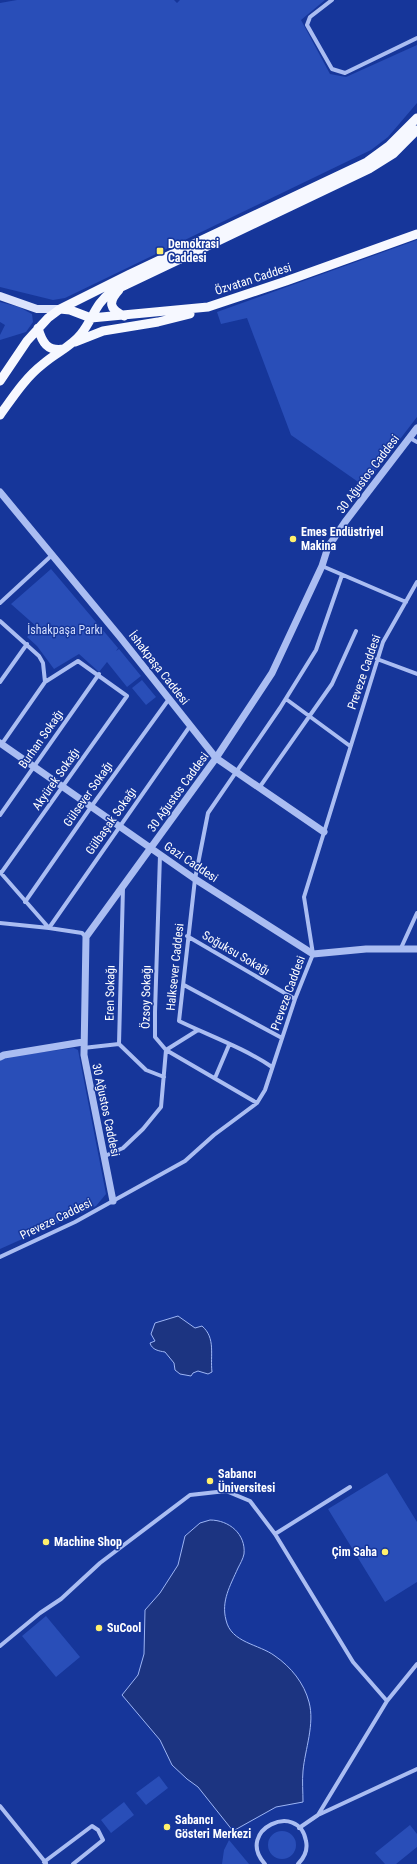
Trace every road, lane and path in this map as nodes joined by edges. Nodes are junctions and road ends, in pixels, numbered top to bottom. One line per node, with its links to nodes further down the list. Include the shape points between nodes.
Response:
1 (332, 0): 2 (street, via 310,17 307,25 332,69 345,73)
2 (417, 38)
3 (417, 118): 10 (main road, via 389,146 367,162 123,277)
4 (417, 130): 6 (main road, via 393,154 369,169)
5 (417, 234): 8 (main road, Özvatan Caddesi)
6 (120, 288): 12 (main road, via 112,297 112,304 114,310); 13 (main road, via 104,298)
7 (0, 296): 9 (main road)
8 (208, 307): 12 (main road, Özvatan Caddesi); 16 (main road, via 172,319 103,331)
9 (37, 309): 10 (main road); 14 (main road, via 41,315)
10 (60, 310): 11 (main road, via 70,310); 14 (main road)
11 (77, 314): 13 (main road, Özvatan Caddesi); 15 (main road, via 82,326)
12 (124, 316): 13 (main road, Özvatan Caddesi)
13 (91, 318): 15 (main road)
14 (38, 328): 16 (main road, via 41,338 49,348 56,350); 17 (main road)
15 (81, 334): 16 (main road)
16 (69, 346): 18 (main road, via 30,376)
17 (0, 381)
18 (0, 415)
19 (417, 428): 20 (street, 30 Ağustos Caddesi)
20 (410, 438): 21 (street); 24 (street, 30 Ağustos Caddesi, via 345,522 328,547)
21 (417, 442)
22 (0, 492): 23 (street, İshakpaşa Caddesi)
23 (51, 556): 28 (street); 37 (street, İshakpaşa Caddesi)
24 (322, 566): 25 (street); 43 (street, 30 Ağustos Caddesi, via 272,673)
25 (342, 575): 27 (street); 38 (street, via 316,650)
26 (417, 582): 27 (street, Preveze Caddesi)
27 (406, 602): 32 (street, Preveze Caddesi, via 383,642)
28 (0, 603)
29 (0, 620): 31 (street)
30 (356, 631): 39 (street, via 332,684)
31 (27, 644): 35 (street); 36 (street, via 43,663)
32 (377, 659): 34 (street); 42 (street, Preveze Caddesi)
33 (99, 674): 36 (street, via 78,661); 44 (street, Burhan Sokağı); 46 (street, Akyürek Sokağı, via 127,696)
34 (417, 674)
35 (0, 682)
36 (45, 682): 41 (street)
37 (169, 698): 40 (street, İshakpaşa Caddesi); 48 (street, Gülsever Sokağı)
38 (286, 699): 39 (street); 45 (street)
39 (309, 716): 42 (street); 47 (street)
40 (190, 726): 43 (street, İshakpaşa Caddesi); 50 (street, Gülbaşak Sokağı)
41 (1, 745): 44 (street, Gazi Caddesi)
42 (350, 746): 51 (street, Preveze Caddesi)
43 (216, 758): 45 (street, İshakpaşa Caddesi); 52 (street, 30 Ağustos Caddesi)
44 (34, 766): 46 (street, Gazi Caddesi); 49 (street, Burhan Sokağı)
45 (236, 771): 47 (street, İshakpaşa Caddesi); 55 (street, Halksever Caddesi, via 208,813)
46 (62, 787): 48 (street, Gazi Caddesi); 54 (street, Akyürek Sokağı)
47 (259, 788): 51 (street, İshakpaşa Caddesi)
48 (91, 806): 50 (street, Gazi Caddesi); 57 (street, Gülsever Sokağı)
49 (0, 815)
50 (119, 826): 52 (street, Gazi Caddesi); 60 (street, Gülbaşak Sokağı)
51 (324, 832): 65 (street, Preveze Caddesi, via 304,897)
52 (150, 848): 53 (street, Gazi Caddesi); 56 (street, 30 Ağustos Caddesi)
53 (160, 854): 55 (street, Gazi Caddesi); 73 (street, Özsoy Sokağı, via 156,1037)
54 (1, 872): 57 (street)
55 (195, 879): 61 (street, Halksever Caddesi); 65 (street, Gazi Caddesi)
56 (123, 886): 62 (street, 30 Ağustos Caddesi); 70 (street, Eren Sokağı)
57 (25, 902): 60 (street)
58 (417, 913): 63 (street)
59 (0, 923): 60 (street)
60 (49, 928): 62 (street, via 82,933)
61 (187, 936): 66 (street, Halksever Caddesi); 67 (street, Soğuksu Sokağı)
62 (86, 937): 71 (street, 30 Ağustos Caddesi)
63 (401, 948): 64 (street); 65 (street, via 366,948)
64 (417, 949)
65 (313, 954): 67 (street, Preveze Caddesi)
66 (184, 985): 68 (street, Halksever Caddesi, via 179,1021); 69 (street)
67 (295, 999): 69 (street, Preveze Caddesi)
68 (198, 1030): 72 (street, Halksever Caddesi); 73 (street)
69 (282, 1038): 75 (street, Preveze Caddesi)
70 (119, 1044): 71 (street); 76 (street, via 146,1070)
71 (83, 1045): 74 (street); 79 (street, 30 Ağustos Caddesi)
72 (229, 1045): 75 (street, Halksever Caddesi, via 254,1055); 77 (street)
73 (166, 1050): 76 (street); 77 (street)
74 (0, 1057)
75 (272, 1067): 78 (street, Preveze Caddesi, via 265,1090)
76 (164, 1077): 79 (street, via 161,1106 144,1130 123,1148)
77 (215, 1078): 78 (street)
78 (257, 1103): 80 (street, Preveze Caddesi, via 214,1135 185,1161)
79 (105, 1156): 80 (street, 30 Ağustos Caddesi)
80 (113, 1201): 81 (street, Preveze Caddesi)
81 (0, 1257)
82 (350, 1487): 83 (street)
83 (275, 1534): 84 (street, via 250,1501 226,1492 190,1495 100,1563 61,1599); 86 (street, via 353,1662)
84 (0, 1646)
85 (417, 1664): 86 (street)
86 (387, 1702): 89 (street)
87 (417, 1770): 89 (street)
88 (0, 1806): 91 (street)
89 (318, 1815): 90 (street)
90 (299, 1828): 93 (street, via 281,1821 272,1823 264,1829 257,1847 259,1856); 94 (street, via 305,1836 307,1845 305,1854)
91 (45, 1863): 92 (street, via 92,1826 98,1830 103,1840)
92 (73, 1864)
93 (265, 1864)
94 (298, 1864)

